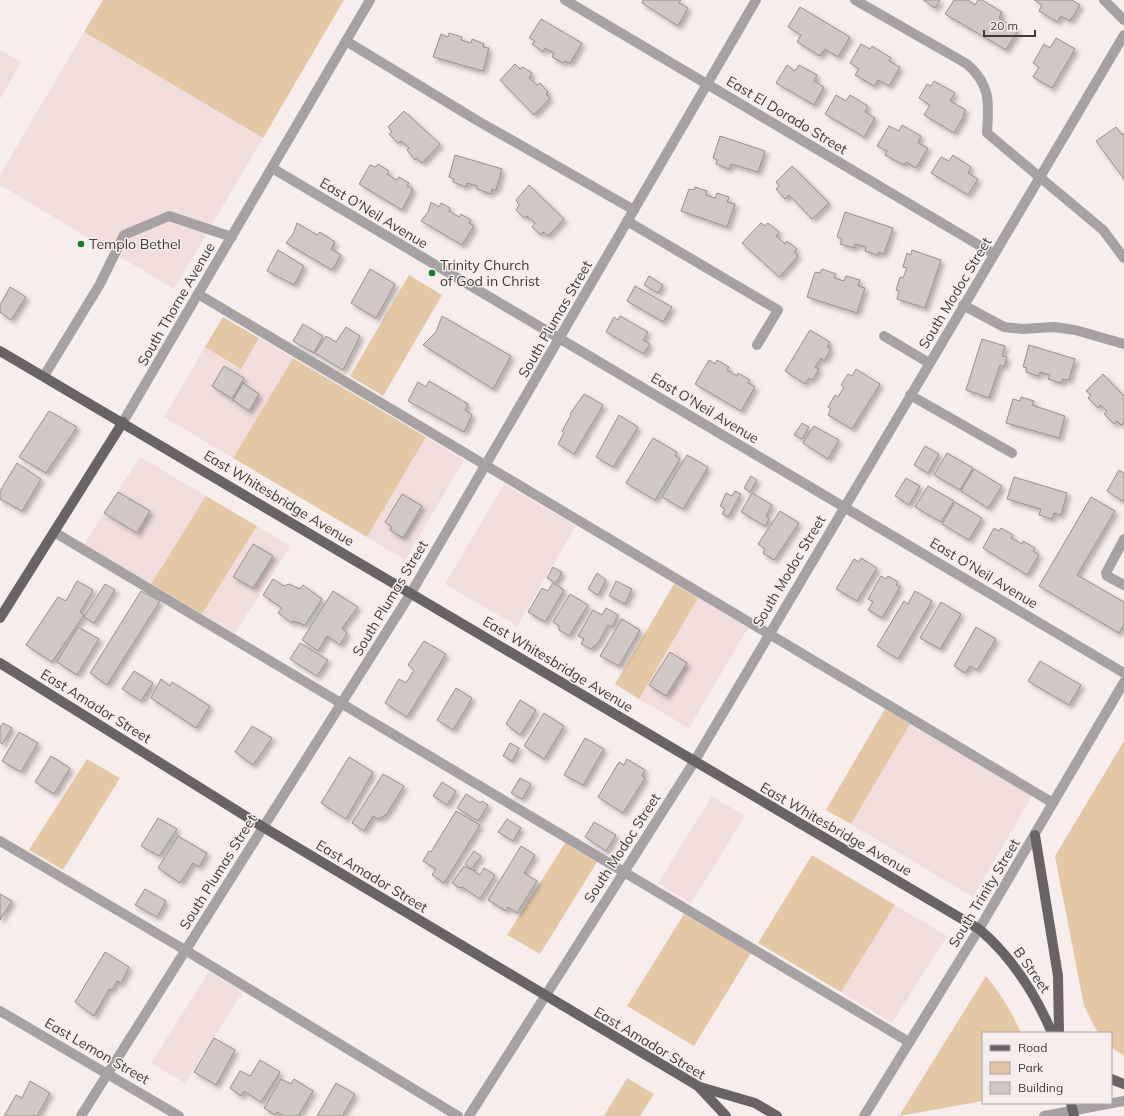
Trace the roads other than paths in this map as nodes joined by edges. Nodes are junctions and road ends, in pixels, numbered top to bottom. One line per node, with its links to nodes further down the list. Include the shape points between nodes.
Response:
1 (370, 0): 8 (street, South Thorne Avenue)
2 (565, 0): 9 (street, East El Dorado Street)
3 (756, 0): 9 (street, South Plumas Street)
4 (855, 0): 11 (street, via 967,64 977,73 986,87 989,108 987,133)
5 (1104, 0): 6 (street)
6 (1124, 20)
7 (1124, 35): 11 (street, South Modoc Street)
8 (346, 41): 10 (street, South Thorne Avenue); 12 (street, via 478,121)
9 (707, 84): 12 (street, South Plumas Street); 15 (street, East El Dorado Street)
10 (272, 168): 14 (street, South Thorne Avenue); 20 (street, East O'Neil Avenue)
11 (1039, 178): 15 (street, South Modoc Street); 16 (street, via 1103,230)
12 (634, 210): 13 (street, South Plumas Street)
13 (627, 221): 20 (street, South Plumas Street); 22 (street, via 778,310)
14 (232, 237): 17 (street, South Thorne Avenue); 25 (street, via 169,216 124,235 100,284)
15 (994, 254): 18 (street, South Modoc Street)
16 (1124, 258)
17 (198, 294): 27 (street, South Thorne Avenue); 29 (street)
18 (964, 305): 21 (street, via 1004,327 1054,327 1075,330); 24 (street, South Modoc Street)
19 (884, 336): 24 (street)
20 (559, 338): 29 (street, South Plumas Street); 30 (street, East O'Neil Avenue)
21 (1124, 344)
22 (757, 345)
23 (0, 351): 25 (main road, East Whitesbridge Avenue)
24 (929, 363): 26 (street, South Modoc Street)
25 (44, 376): 27 (main road, East Whitesbridge Avenue)
26 (910, 395): 28 (street); 30 (street, South Modoc Street)
27 (123, 422): 31 (main road, South Thorne Avenue); 34 (main road, East Whitesbridge Avenue)
28 (1012, 453)
29 (486, 464): 34 (street, South Plumas Street); 36 (street)
30 (844, 507): 36 (street, South Modoc Street); 38 (street, East O'Neil Avenue)
31 (54, 532): 35 (main road, South Thorne Avenue); 40 (street)
32 (1124, 539): 33 (street, via 1106,573)
33 (1124, 585)
34 (412, 593): 40 (street, South Plumas Street); 41 (main road, East Whitesbridge Avenue)
35 (0, 618)
36 (768, 635): 41 (street, South Modoc Street); 42 (street)
37 (0, 663): 43 (main road, East Amador Street)
38 (1124, 672)
39 (1124, 682): 42 (street, South Trinity Street)
40 (342, 702): 43 (street, South Plumas Street); 46 (street)
41 (694, 762): 46 (street, South Modoc Street); 47 (main road, East Whitesbridge Avenue)
42 (1053, 803): 44 (street, South Trinity Street)
43 (263, 827): 48 (street, South Plumas Street); 49 (main road, East Amador Street)
44 (1035, 835): 47 (street, South Trinity Street); 52 (main road, via 1058,976)
45 (0, 841): 48 (street)
46 (624, 871): 49 (street, South Modoc Street); 53 (street)
47 (979, 929): 51 (main road, B Street, via 1016,967 1034,995); 53 (street, South Trinity Street)
48 (185, 950): 54 (street, South Plumas Street); 64 (street)
49 (545, 996): 57 (main road, East Amador Street); 65 (street, South Modoc Street)
50 (0, 1011): 54 (street, East Lemon Street)
51 (1052, 1032)
52 (1059, 1032)
53 (909, 1042): 68 (street, South Trinity Street)
54 (108, 1073): 62 (street, South Plumas Street); 63 (street, East Lemon Street)
55 (1112, 1079): 56 (main road)
56 (1124, 1084)
57 (698, 1086): 66 (main road, East Amador Street); 67 (main road, via 755,1103)
58 (1124, 1101): 59 (street)
59 (1112, 1103)
60 (1107, 1104): 61 (street)
61 (1073, 1110): 69 (street)
62 (81, 1116)
63 (179, 1116)
64 (458, 1116)
65 (469, 1116)
66 (726, 1116)
67 (777, 1116)
68 (864, 1116)
69 (1044, 1116)

